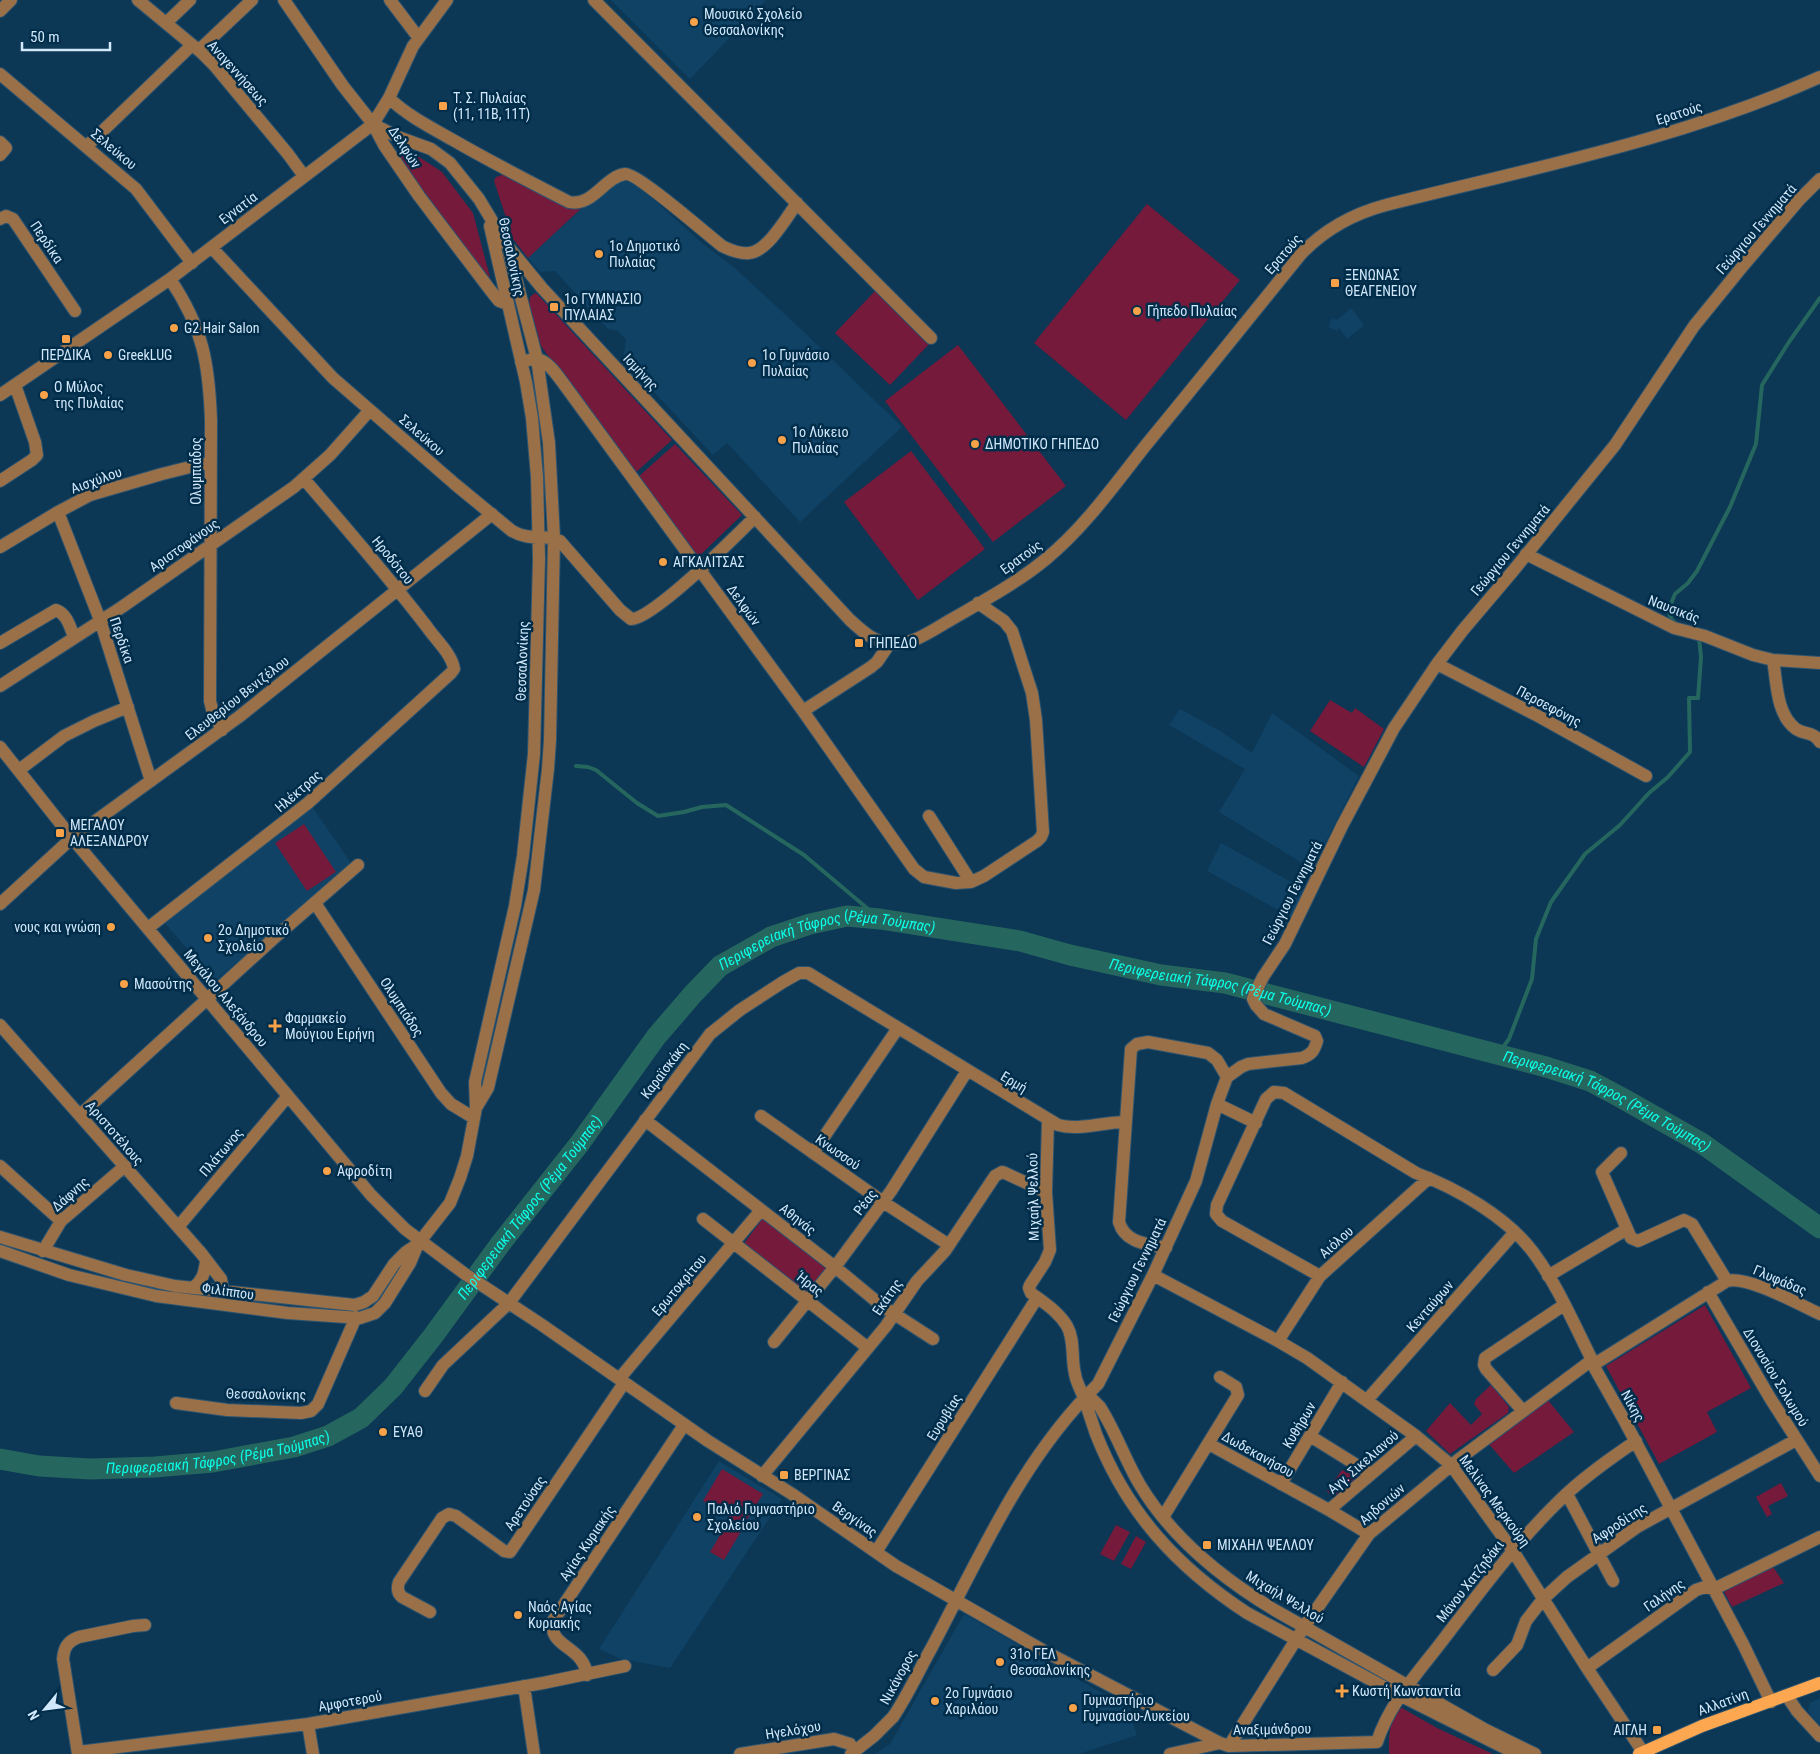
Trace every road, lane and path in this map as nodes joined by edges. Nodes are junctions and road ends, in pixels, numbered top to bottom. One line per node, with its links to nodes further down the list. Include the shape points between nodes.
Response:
1 (11, 0): 9 (street)
2 (138, 0): 10 (street, Αναγεννήσεως)
3 (190, 0): 10 (street)
4 (252, 0): 12 (street)
5 (284, 0): 16 (street, Δελφών)
6 (390, 0): 11 (street)
7 (447, 0): 11 (street, Εγνατία)
8 (594, 0): 22 (street)
9 (0, 11)
10 (166, 23): 12 (street, Αναγεννήσεως)
11 (418, 37): 15 (street, Εγνατία)
12 (196, 48): 18 (street); 20 (street, Αναγεννήσεως, via 232,86)
13 (0, 74): 18 (street, Σελεύκου)
14 (1820, 77): 52 (street, Ερατούς, via 1655,137 1386,205 1340,222 1301,254 1078,528 1040,564)
15 (388, 98): 16 (street, Εγνατία); 22 (street, via 416,120 569,202 579,203 628,173 730,250 750,254 759,250)
16 (372, 124): 20 (street, Εγνατία); 23 (street, Ισμήνης, via 443,157 465,180); 31 (street, Δελφών, via 409,182 484,283 499,301)
17 (0, 142): 19 (street, via 6,148)
18 (87, 146): 27 (street, Σελεύκου, via 141,194)
19 (0, 155)
20 (304, 176): 26 (street, Εγνατία)
21 (1820, 179): 49 (street, Γεώργιου Γεννηματά, via 1748,259 1694,326 1615,444)
22 (797, 203): 33 (street)
23 (487, 213): 25 (street, Ισμήνης); 31 (street, Θεσσαλονίκης)
24 (4, 218): 32 (street, Περδίκα, via 17,224)
25 (506, 244): 29 (street, Ισμήνης); 30 (street, Θεσσαλονίκης)
26 (212, 248): 27 (street, Εγνατία); 38 (street, Σελεύκου, via 327,371)
27 (192, 263): 28 (street, Εγνατία)
28 (170, 279): 36 (street, Εγνατία); 39 (street, Ολυμπιάδος, via 193,318 204,353 210,394)
29 (542, 288): 30 (street, Θεσσαλονίκης, via 531,289); 44 (street, Ισμήνης)
30 (522, 300): 34 (street, Θεσσαλονίκης)
31 (507, 304): 35 (street, Θεσσαλονίκης)
32 (75, 311)
33 (931, 338)
34 (537, 359): 35 (street); 46 (street, Θεσσαλονίκης, via 549,443); 50 (street, Δελφών, via 553,370)
35 (521, 362): 45 (street, Θεσσαλονίκης, via 534,440)
36 (15, 386): 37 (street, Εγνατία); 41 (street, via 37,455)
37 (0, 395)
38 (370, 410): 40 (street, Αριστοφάνους); 43 (street, Σελεύκου)
39 (210, 462): 42 (street, Αισχύλου, via 100,492); 47 (street, Ολυμπιάδος)
40 (304, 479): 47 (street, Αριστοφάνους); 51 (street, Ηροδότου)
41 (0, 481)
42 (58, 512): 48 (street, Αισχύλου); 53 (street, Περδίκα)
43 (492, 514): 45 (street, Σελεύκου, via 521,536); 51 (street, Ελευθερίου Βενιζέλου)
44 (755, 517): 50 (street); 56 (street, Ισμήνης, via 861,630 874,639)
45 (540, 538): 46 (street, Σελεύκου); 60 (street, Θεσσαλονίκης)
46 (554, 538): 50 (street, via 564,545 627,617 636,620); 62 (street, Θεσσαλονίκης)
47 (211, 545): 53 (street, Αριστοφάνους); 66 (street, Ολυμπιάδος, via 210,701)
48 (0, 547)
49 (1526, 554): 57 (street, Ναυσικάς, via 1674,628); 61 (street, Γεώργιου Γεννηματά)
50 (699, 570): 65 (street, Δελφών)
51 (398, 589): 59 (street, Ηροδότου); 66 (street, Ελευθερίου Βενιζέλου)
52 (978, 603): 56 (street, Ερατούς, via 919,637 900,644); 77 (street, via 1009,626 1032,693 1043,828 1037,841)
53 (100, 620): 54 (street, Αριστοφάνους); 64 (street, Περδίκα)
54 (74, 637): 55 (street, via 65,616 56,610); 63 (street, Αριστοφάνους)
55 (0, 643)
56 (890, 643): 65 (street, via 871,667)
57 (1773, 660): 58 (street, Ναυσικάς); 67 (street, via 1782,710 1790,724)
58 (1820, 663)
59 (453, 664): 80 (street, Ηλέκτρας, via 451,673 308,804)
60 (537, 664): 62 (street); 75 (street, Θεσσαλονίκης, via 534,754)
61 (1437, 664): 70 (street, Περσεφόνης); 85 (street, Γεώργιου Γεννηματά, via 1394,728 1342,826 1286,944 1255,992 1253,999 1264,1014 1315,1036 1315,1050 1302,1058 1241,1066)
62 (551, 665): 76 (street, Θεσσαλονίκης, via 549,763)
63 (0, 686)
64 (128, 707): 69 (street, via 64,736); 71 (street, Περδίκα)
65 (803, 711): 77 (street, Δελφών, via 914,869 921,876 956,883)
66 (222, 730): 71 (street, Ελευθερίου Βενιζέλου)
67 (1820, 742)
68 (0, 747): 69 (street, Μεγάλου Αλεξάνδρου)
69 (19, 770): 73 (street, Μεγάλου Αλεξάνδρου)
70 (1646, 776)
71 (151, 781): 73 (street, Ελευθερίου Βενιζέλου)
72 (930, 816): 77 (street)
73 (72, 838): 79 (street, Ελευθερίου Βενιζέλου); 80 (street, Μεγάλου Αλεξάνδρου)
74 (358, 865): 78 (street)
75 (520, 879): 76 (street); 88 (street, Θεσσαλονίκης, via 475,1082)
76 (535, 882): 88 (street, Θεσσαλονίκης, via 488,1088)
77 (971, 882)
78 (315, 903): 81 (street); 88 (street, Ολυμπιάδος, via 441,1093 451,1104)
79 (0, 904)
80 (148, 928): 81 (street, Μεγάλου Αλεξάνδρου)
81 (207, 999): 86 (street, Μεγάλου Αλεξάνδρου); 89 (street)
82 (0, 1025): 89 (street, Αριστοτέλους)
83 (898, 1028): 84 (street, Ερμή); 91 (street, Καραϊσκάκη, via 808,973 799,973 714,1030); 95 (street)
84 (967, 1071): 92 (street, Ερμή); 101 (street, Ρέας)
85 (1228, 1077): 87 (street, Γεώργιου Γεννηματά); 93 (street, via 1218,1060 1208,1053 1148,1042 1138,1044 1131,1049)
86 (288, 1096): 105 (street, Πλάτωνος); 109 (street, Μεγάλου Αλεξάνδρου, via 377,1202)
87 (1217, 1104): 94 (street); 112 (street, Γεώργιου Γεννηματά, via 1196,1180)
88 (475, 1113): 109 (street, Θεσσαλονίκης, via 467,1156 455,1193)
89 (80, 1115): 98 (street, Αριστοτέλους)
90 (761, 1116): 95 (street, Κνωσσού)
91 (645, 1120): 102 (street, Αθηνάς); 127 (street, Καραϊσκάκη)
92 (1048, 1120): 93 (street, Ερμή, via 1071,1127); 100 (street, Μιχαήλ Ψελλού)
93 (1125, 1122): 112 (street, via 1120,1226 1134,1240)
94 (1256, 1124): 99 (street, Νίκης, via 1268,1096 1280,1092); 119 (street, Νίκης, via 1217,1205 1216,1214 1222,1222)
95 (813, 1153): 101 (street, Κνωσσού)
96 (1621, 1153): 106 (street, via 1602,1172)
97 (0, 1166): 104 (street)
98 (125, 1166): 104 (street, Δάφνης); 105 (street, Αριστοτέλους)
99 (1429, 1178): 107 (street, Νίκης, via 1479,1204); 119 (street, Αιόλου)
100 (1046, 1192): 111 (street, Εκάτης, via 1005,1172 998,1174); 125 (street, Μιχαήλ Ψελλού, via 1049,1253 1029,1288)
101 (884, 1202): 111 (street, Κνωσσού); 117 (street, Ρέας)
102 (761, 1210): 110 (street, Ερωτοκρίτου); 117 (street, Αθηνάς)
103 (703, 1219): 110 (street, Ήρας)
104 (61, 1221): 114 (street, Δάφνης)
105 (178, 1227): 116 (street, Αριστοτέλους)
106 (1627, 1229): 120 (street); 121 (street, via 1631,1238 1638,1241 1681,1221 1690,1222)
107 (1515, 1232): 120 (street, Νίκης, via 1532,1250); 142 (street, Κενταύρων)
108 (0, 1237): 114 (street, Φιλίππου)
109 (419, 1242): 115 (street, Μεγάλου Αλεξάνδρου); 123 (street, Φιλίππου, via 394,1264 373,1296 360,1304); 131 (street, Φιλίππου, via 410,1263 382,1306 370,1316)
110 (733, 1243): 126 (street, Ήρας); 138 (street, Ερωτοκρίτου)
111 (949, 1245): 129 (street, Εκάτης, via 917,1281)
112 (1166, 1248): 118 (street, Γεώργιου Γεννηματά)
113 (0, 1251): 131 (street, Φιλίππου, via 70,1275 156,1296)
114 (43, 1251): 122 (street, Φιλίππου, via 149,1282)
115 (446, 1260): 127 (street, Βεργίνας)
116 (206, 1262): 122 (street, via 204,1276); 123 (street, Αριστοτέλους, via 221,1279)
117 (835, 1267): 126 (street, Ρέας); 129 (street, Αθηνάς)
118 (1153, 1275): 133 (street, Μελίνας Μερκούρη); 141 (street, Γεώργιου Γεννηματά, via 1098,1384)
119 (1320, 1276): 133 (street, Αιόλου)
120 (1548, 1276): 128 (street, Νίκης)
121 (1728, 1281): 124 (street, Αηδονιών); 130 (street, Γλυφάδας, via 1740,1280 1763,1288)
122 (193, 1288): 123 (street, Φιλίππου)
123 (223, 1291)
124 (1708, 1292): 136 (street, Αηδονιών); 148 (street, Διονυσίου Σολωμού)
125 (1037, 1298): 141 (street, via 1057,1312 1069,1331 1075,1376); 163 (street, Ευρυβίας)
126 (807, 1301): 134 (street, Ρέας); 135 (street, Ήρας)
127 (509, 1303): 138 (street, Βεργίνας); 140 (street, Καραϊσκάκη, via 443,1365)
128 (1564, 1305): 136 (street, Νίκης); 144 (street, via 1485,1358 1486,1368)
129 (895, 1314): 132 (street, Αθηνάς); 135 (street, Εκάτης)
130 (1820, 1314)
131 (356, 1318): 143 (street, Θεσσαλονίκης, via 318,1404 311,1411 227,1410)
132 (933, 1339)
133 (1278, 1341): 139 (street, Μελίνας Μερκούρη)
134 (774, 1342)
135 (868, 1348): 153 (street, Εκάτης)
136 (1592, 1362): 144 (street, Αηδονιών); 149 (street, Νίκης)
137 (1220, 1378): 150 (street, via 1236,1387 1238,1395)
138 (622, 1381): 145 (street, Βεργίνας); 169 (street, Αρετούσας, via 510,1552 456,1516 449,1514 442,1518 399,1582 398,1590 402,1597)
139 (1342, 1382): 142 (street, Μελίνας Μερκούρη); 146 (street, Κυθήρων)
140 (425, 1391)
141 (1084, 1398): 159 (street, Μιχαήλ Ψελλού, via 1091,1398 1104,1414 1139,1484); 168 (street, Γεώργιου Γεννηματά, via 1053,1433 1003,1509); 172 (street, via 1114,1475 1136,1511 1160,1539 1189,1570 1217,1592)
142 (1367, 1400): 147 (street, Μελίνας Μερκούρη)
143 (176, 1403)
144 (1524, 1411): 151 (street, Αηδονιών)
145 (684, 1425): 153 (street, Βεργίνας); 176 (street, Αγίας Κυριακής, via 553,1621 551,1629 554,1636 584,1661)
146 (1310, 1436): 152 (street); 155 (street, Κυθήρων)
147 (1416, 1436): 151 (street, Μελίνας Μερκούρη); 152 (street, Αγγ. Σικελιανού)
148 (1796, 1440): 154 (street, Διονυσίου Σολωμού); 157 (street, Αφροδίτης)
149 (1636, 1441): 156 (street, Μάνου Χατζηδάκι); 157 (street, Νίκης)
150 (1209, 1444): 155 (street, Δωδεκανήσου); 159 (street, Δωδεκανήσου)
151 (1451, 1465): 160 (street, Αηδονιών); 162 (street, Μελίνας Μερκούρη)
152 (1371, 1474): 158 (street, Αγγ. Σικελιανού)
153 (762, 1476): 163 (street, Βεργίνας)
154 (1820, 1476)
155 (1281, 1484): 158 (street, Δωδεκανήσου)
156 (1566, 1494): 162 (street, Μάνου Χατζηδάκι); 164 (street)
157 (1671, 1508): 164 (street, Αφροδίτης); 166 (street, Νίκης)
158 (1330, 1510): 160 (street, Δωδεκανήσου)
159 (1163, 1517): 171 (street, Μιχαήλ Ψελλού, via 1182,1540 1214,1567 1264,1604)
160 (1369, 1534): 171 (street, Αηδονιών)
161 (1820, 1537): 166 (street, Γαλήνης)
162 (1513, 1551): 167 (street, Μελίνας Μερκούρη); 178 (street, Μάνου Χατζηδάκι)
163 (876, 1552): 168 (street, Βεργίνας)
164 (1599, 1553): 165 (street); 167 (street, Αφροδίτης)
165 (1613, 1581)
166 (1714, 1589): 174 (street, Γαλήνης, via 1696,1590); 182 (street, Νίκης)
167 (1543, 1599): 174 (street, Μελίνας Μερκούρη); 175 (street, Αφροδίτης, via 1526,1621 1517,1645)
168 (956, 1601): 185 (street, Βεργίνας, via 1046,1652); 187 (street, Νικάνορος, via 893,1717 883,1728)
169 (430, 1612)
170 (145, 1626): 188 (street, via 79,1637 64,1650)
171 (1304, 1627): 172 (street, Αηδονιών); 178 (street, Μιχαήλ Ψελλού)
172 (1296, 1640): 180 (street); 185 (street, Αηδονιών)
173 (625, 1666): 176 (street, Αμφοτερού)
174 (1587, 1668): 189 (street, Μελίνας Μερκούρη)
175 (1493, 1670)
176 (588, 1675): 179 (street, Αμφοτερού)
177 (1820, 1683): 181 (main road, Αλλατίνη)
178 (1408, 1685): 180 (street, Μάνου Χατζηδάκι); 195 (street, Μιχαήλ Ψελλού)
179 (524, 1686): 183 (street, Αμφοτερού); 191 (street)
180 (1399, 1696): 186 (street, Μάνου Χατζηδάκι, via 1383,1724); 194 (street)
181 (1787, 1696): 182 (main road, Αλλατίνη); 184 (street)
182 (1771, 1702): 189 (main road, Αλλατίνη, via 1702,1726)
183 (308, 1724): 188 (street, Αμφοτερού); 190 (street)
184 (1820, 1736)
185 (1224, 1744): 186 (street, Αναξιμάνδρου); 193 (street, Αναξιμάνδρου)
186 (1378, 1748)
187 (850, 1749): 192 (street, Ηγελόχου, via 834,1739)
188 (78, 1753)
189 (1641, 1753)
190 (313, 1754)
191 (534, 1754)
192 (740, 1754)
193 (1170, 1754)
194 (1516, 1754)
195 (1535, 1754)

